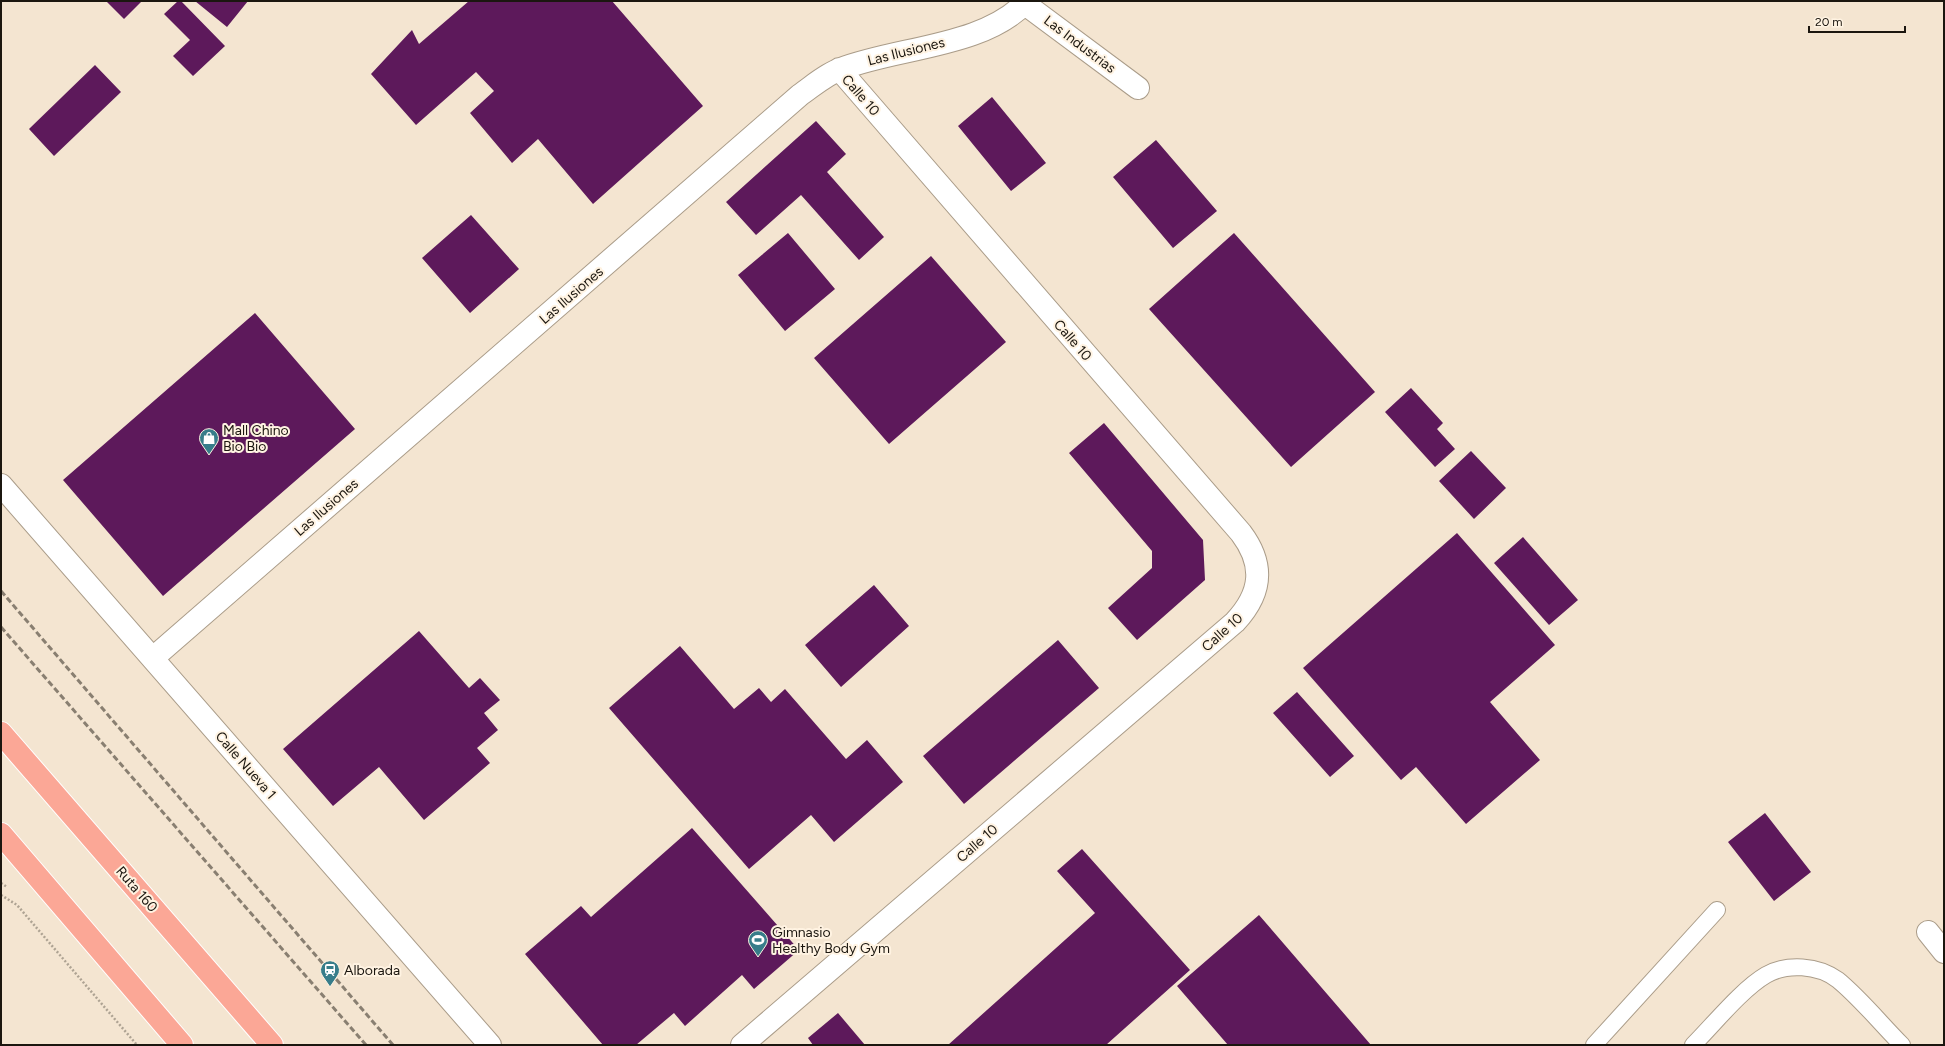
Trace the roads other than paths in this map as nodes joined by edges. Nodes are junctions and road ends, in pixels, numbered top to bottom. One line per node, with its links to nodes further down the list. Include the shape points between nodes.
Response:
1 (1024, 2): 2 (street, Las Ilusiones, via 1012,16 980,32); 3 (street, Las Industrias)
2 (839, 69): 5 (street, Las Ilusiones, via 800,95); 14 (street, Calle 10, via 1241,533 1253,551 1258,579 1252,600 1235,622)
3 (1138, 88)
4 (1, 485): 5 (street, Calle Nueva 1)
5 (153, 658): 13 (street, Calle Nueva 1)
6 (1, 733): 12 (highway, Ruta 160)
7 (1, 834): 11 (highway)
8 (1717, 910): 15 (lane)
9 (1928, 932): 10 (street)
10 (1944, 952)
11 (182, 1045)
12 (272, 1045)
13 (490, 1045)
14 (742, 1045)
15 (1594, 1045)
16 (1693, 1045): 17 (lane, via 1752,985 1766,975 1782,969 1799,967 1816,969 1836,979)
17 (1902, 1045)

